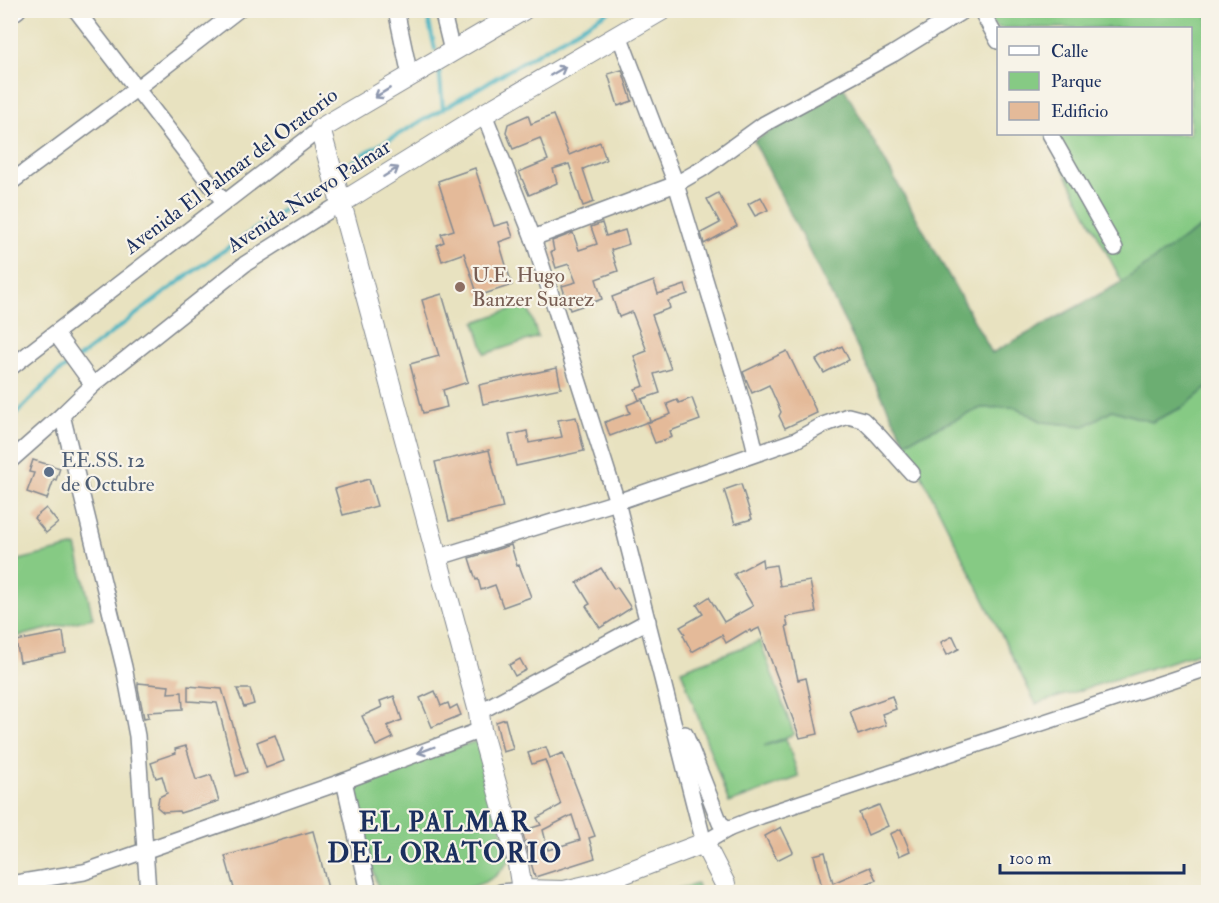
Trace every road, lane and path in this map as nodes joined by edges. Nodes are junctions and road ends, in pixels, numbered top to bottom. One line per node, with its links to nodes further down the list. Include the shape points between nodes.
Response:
1 (18, 10): 10 (street)
2 (76, 10): 15 (street)
3 (238, 10): 15 (street)
4 (396, 10): 14 (street)
5 (442, 10): 13 (street)
6 (523, 10): 13 (main road, Avenida El Palmar del Oratorio)
7 (662, 10): 11 (main road, Avenida Nuevo Palmar)
8 (964, 10): 20 (street, via 893,54 764,124)
9 (981, 10): 12 (street)
10 (10, 16)
11 (619, 35): 16 (main road, Avenida Nuevo Palmar, one-way to 11); 20 (street)
12 (997, 38)
13 (452, 51): 14 (main road, Avenida El Palmar del Oratorio)
14 (410, 76): 17 (main road, Avenida El Palmar del Oratorio, one-way to 17)
15 (136, 89): 19 (street); 22 (street)
16 (484, 114): 21 (main road, Avenida Nuevo Palmar, one-way to 16); 23 (street)
17 (320, 129): 21 (main road); 22 (street, Avenida El Palmar del Oratorio)
18 (1051, 135): 24 (street)
19 (10, 183)
20 (676, 184): 23 (street); 29 (street)
21 (339, 196): 27 (street, Avenida Nuevo Palmar); 33 (main road)
22 (224, 202): 25 (street, Avenida El Palmar del Oratorio)
23 (533, 238): 32 (street)
24 (1115, 248)
25 (60, 339): 26 (street, Avenida El Palmar del Oratorio); 27 (street)
26 (10, 368)
27 (90, 381): 28 (street, Avenida Nuevo Palmar)
28 (62, 415): 30 (street, Avenida Nuevo Palmar); 41 (street, via 137,735)
29 (756, 453): 31 (street, via 849,416 864,420); 32 (street)
30 (10, 461)
31 (912, 473)
32 (617, 502): 33 (street); 34 (street)
33 (436, 558): 37 (main road)
34 (648, 621): 36 (street); 37 (street)
35 (1209, 668): 39 (street)
36 (662, 678): 39 (street, via 720,823); 40 (street)
37 (480, 721): 38 (street, one-way to 38); 43 (main road, via 517,858)
38 (344, 781): 41 (street); 45 (street)
39 (728, 829): 40 (street)
40 (704, 843): 43 (main road, via 599,883 564,891); 47 (main road)
41 (146, 851): 42 (street, via 84,872); 44 (street)
42 (10, 884)
43 (522, 891): 46 (street)
44 (148, 892)
45 (369, 892)
46 (501, 892)
47 (726, 892)

